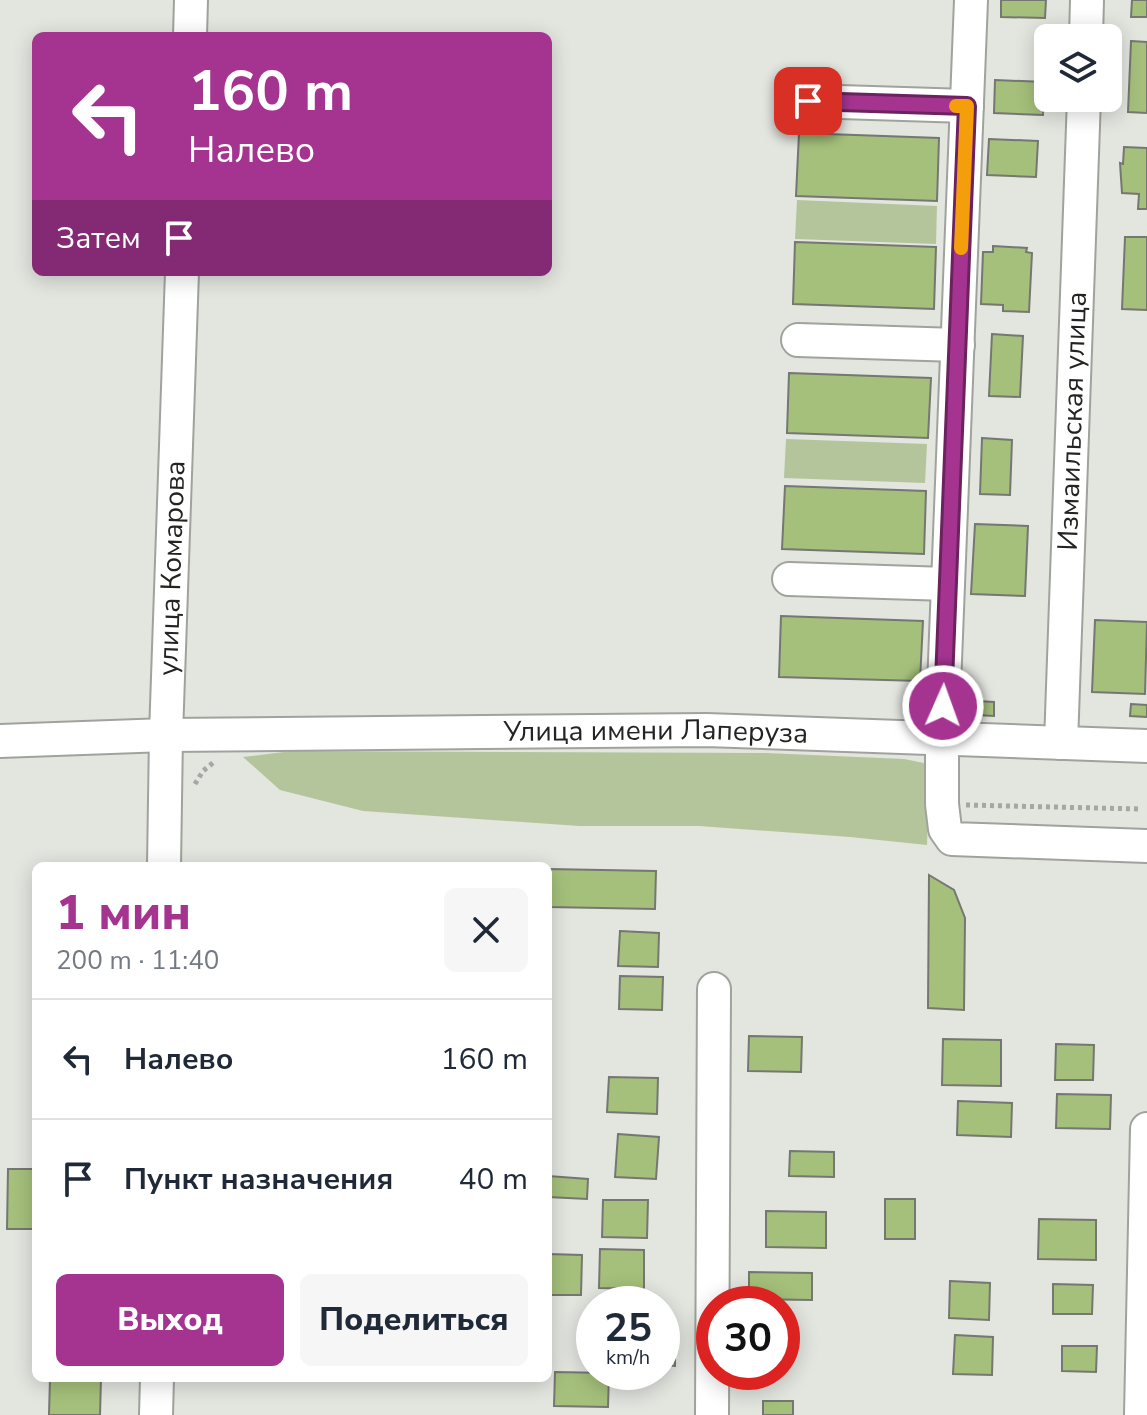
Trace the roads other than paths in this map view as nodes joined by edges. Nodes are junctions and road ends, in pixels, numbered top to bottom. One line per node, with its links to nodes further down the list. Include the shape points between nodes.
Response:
1 (191, 0): 5 (street)
2 (971, 0): 7 (street)
3 (1087, 0): 4 (street)
4 (1086, 24)
5 (190, 32)
6 (808, 101): 7 (street)
7 (967, 106): 11 (street)
8 (1084, 112): 17 (street, Измаильская улица)
9 (182, 276): 14 (street, улица Комарова)
10 (798, 340): 11 (street)
11 (958, 345): 13 (street)
12 (789, 579): 13 (street)
13 (948, 584): 15 (street)
14 (166, 735): 15 (street, Улица имени Лаперуза, via 706,730); 16 (street, Улица имени Лаперуза); 20 (street, улица Комарова)
15 (942, 737): 17 (street, Улица имени Лаперуза); 19 (street, via 942,804 952,839)
16 (0, 741)
17 (1061, 743): 18 (street, Улица имени Лаперуза)
18 (1147, 746)
19 (1147, 846)
20 (164, 862)
21 (714, 989): 25 (street)
22 (1147, 1129): 26 (street)
23 (157, 1382): 24 (street)
24 (156, 1415)
25 (712, 1415)
26 (1141, 1415)

